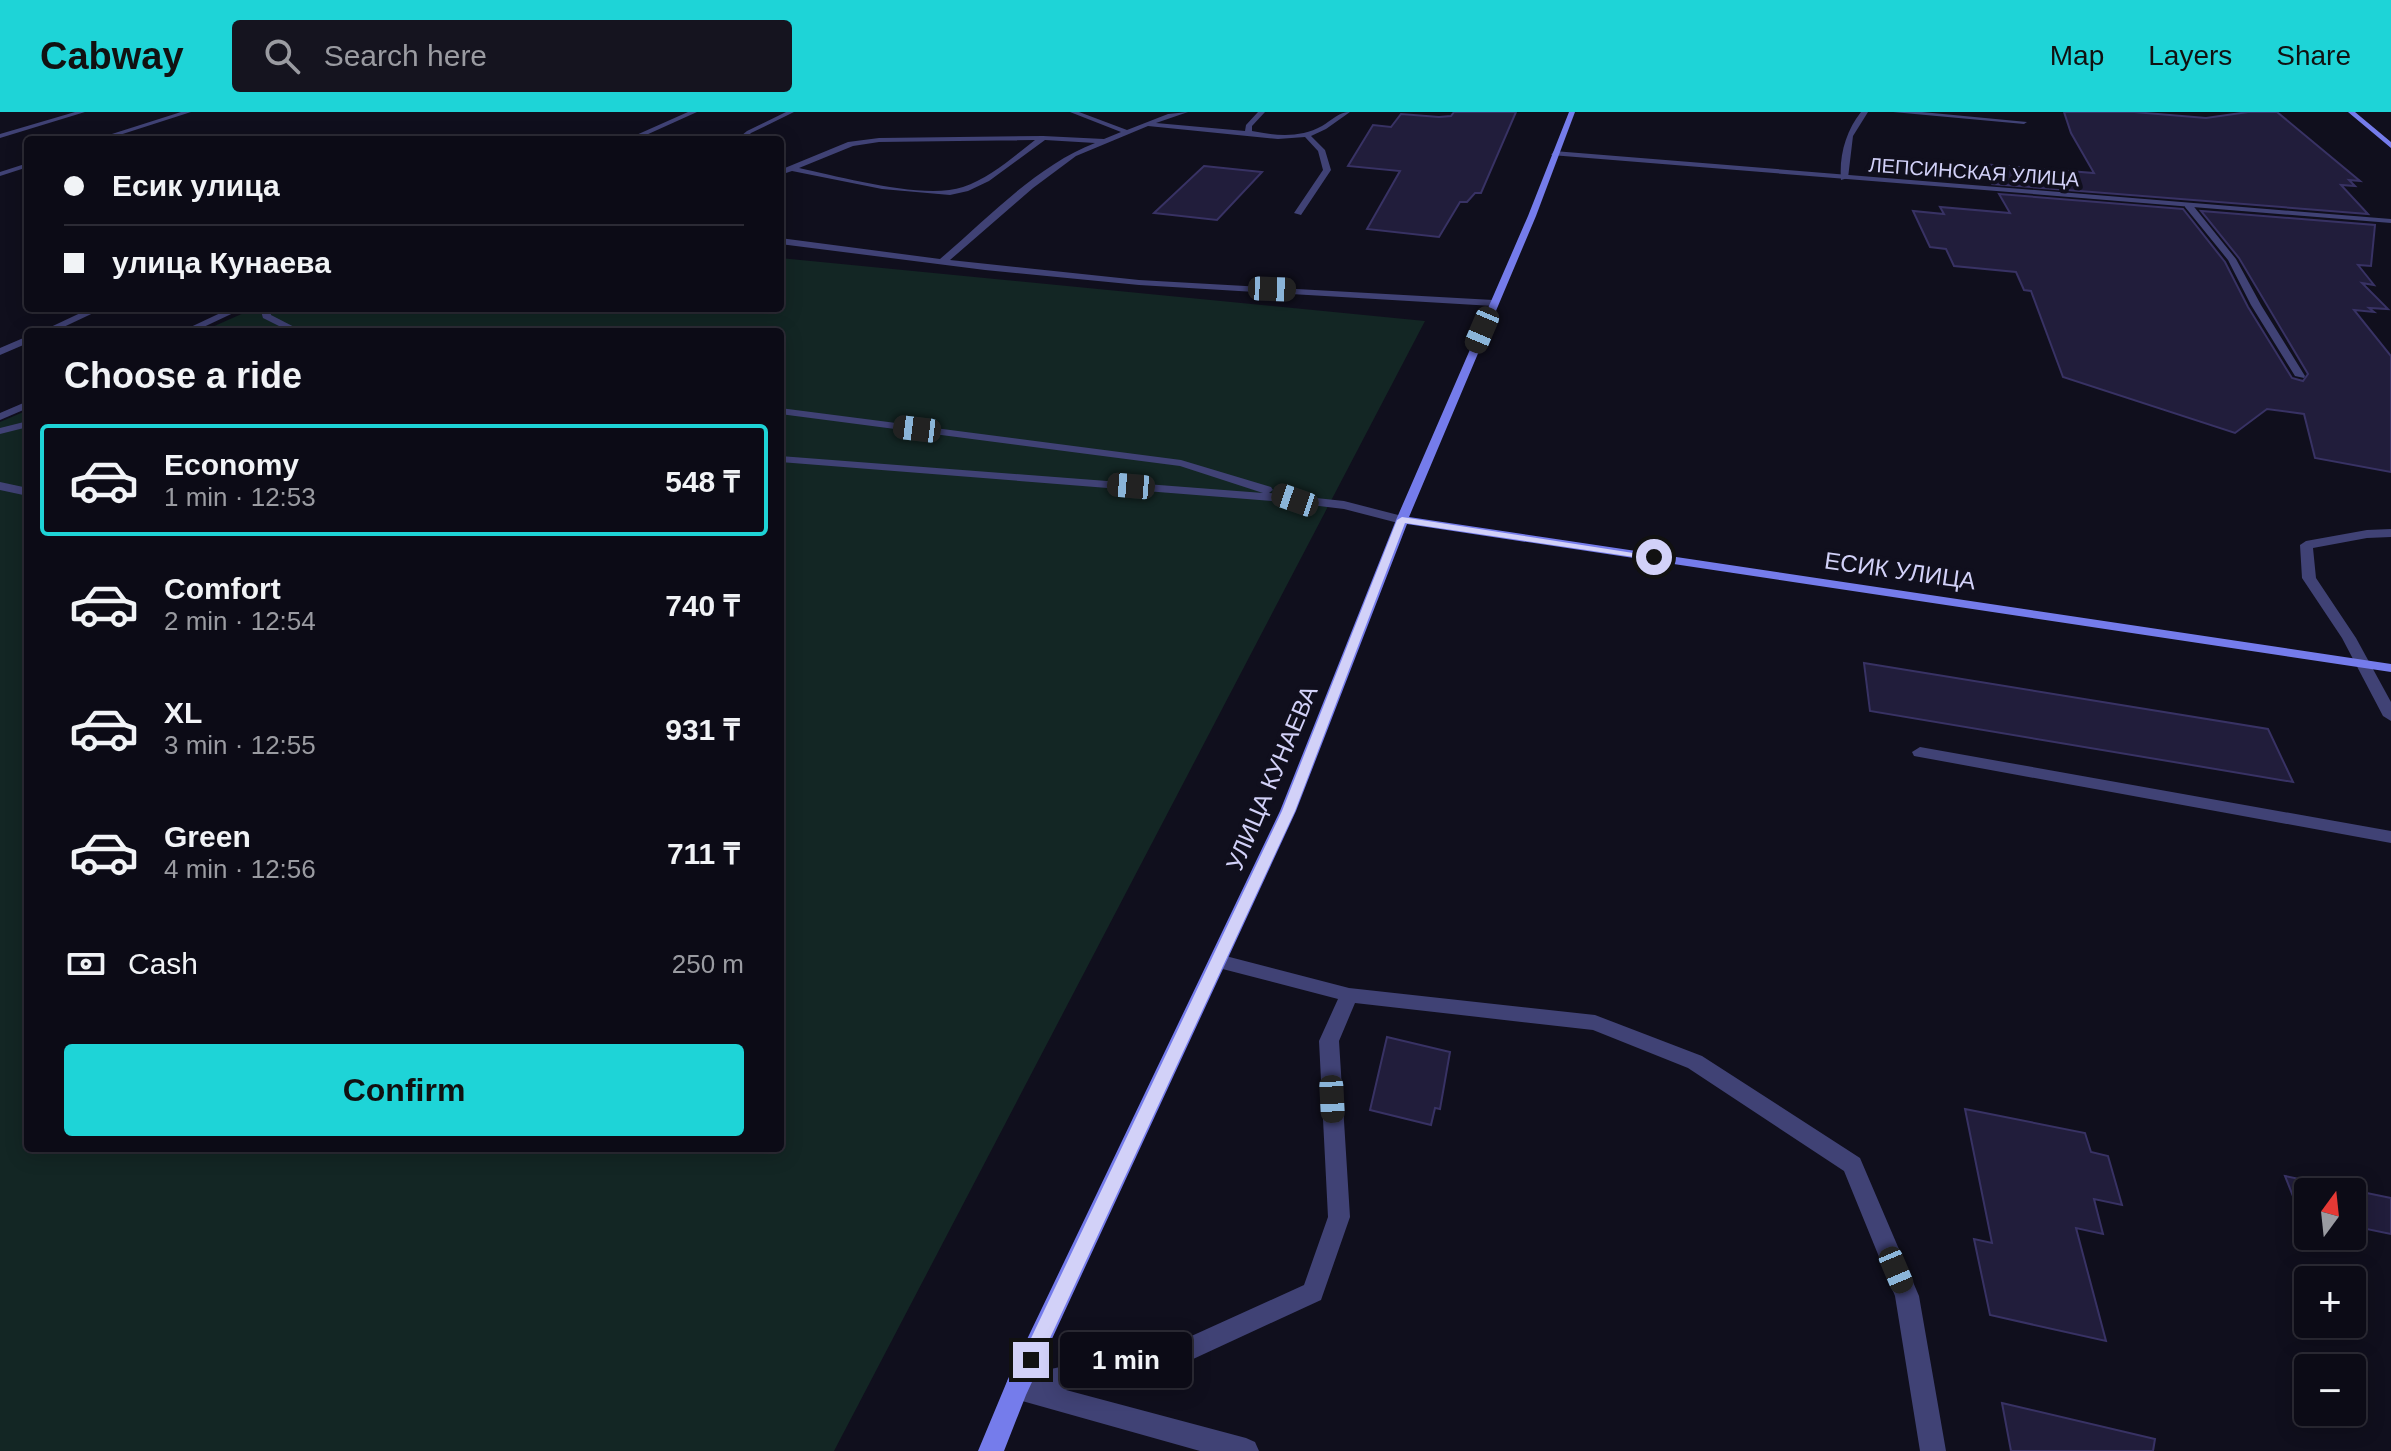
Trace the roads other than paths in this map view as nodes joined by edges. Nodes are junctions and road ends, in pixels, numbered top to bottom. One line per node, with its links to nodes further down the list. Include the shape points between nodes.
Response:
1 (82, 112): 16 (street)
2 (188, 112): 20 (street)
3 (694, 112): 21 (street)
4 (791, 112): 22 (street)
5 (1073, 112): 17 (street)
6 (1185, 112): 15 (street)
7 (1262, 112): 18 (street, via 1248,126)
8 (1347, 112): 23 (street)
9 (1572, 112): 27 (main road, УЛИЦА КУНАЕВА)
10 (1865, 112): 32 (street, via 1851,128)
11 (1896, 112): 13 (street)
12 (2351, 112): 26 (main road)
13 (2024, 122)
14 (0, 124): 16 (street)
15 (1146, 125): 17 (street); 18 (street)
16 (29, 128): 19 (street)
17 (1127, 132): 25 (street)
18 (1249, 133): 23 (street)
19 (0, 136)
20 (110, 136)
21 (638, 136)
22 (744, 136)
23 (1308, 137): 34 (street, via 1321,150 1327,170)
24 (1043, 138): 25 (street); 29 (street, via 879,140 851,144); 29 (street, via 963,191 846,181)
25 (1104, 141): 37 (street, via 1073,154)
26 (2391, 146)
27 (1554, 153): 32 (street, ЛЕПСИНСКАЯ УЛИЦА); 38 (main road, УЛИЦА КУНАЕВА)
28 (24, 166): 31 (street)
29 (795, 169): 30 (street)
30 (784, 172)
31 (0, 174)
32 (1844, 178): 33 (street, ЛЕПСИНСКАЯ УЛИЦА)
33 (2188, 205): 35 (street, ЛЕПСИНСКАЯ УЛИЦА); 47 (street, via 2232,259)
34 (1298, 213)
35 (2391, 221)
36 (784, 241): 37 (street)
37 (943, 261): 38 (street, via 1190,286)
38 (1493, 303): 57 (main road, УЛИЦА КУНАЕВА)
39 (90, 312): 42 (street)
40 (231, 312): 43 (street)
41 (266, 312): 44 (street)
42 (54, 328)
43 (198, 328)
44 (291, 328)
45 (24, 341): 46 (street)
46 (0, 352)
47 (2300, 376)
48 (24, 406): 50 (street)
49 (784, 412): 56 (street, via 1181,463)
50 (0, 417)
51 (24, 425): 52 (street)
52 (0, 431)
53 (784, 459): 56 (street)
54 (0, 486): 55 (street)
55 (24, 491)
56 (1295, 500): 57 (street, via 1344,505)
57 (1402, 520): 59 (main road, ЕСИК УЛИЦА); 64 (main road, УЛИЦА КУНАЕВА, via 1288,811)
58 (2391, 533): 59 (street, via 2306,545 2309,578)
59 (2364, 664): 60 (main road, ЕСИК УЛИЦА); 61 (street)
60 (2391, 668)
61 (2391, 716)
62 (1920, 752): 63 (street)
63 (2391, 837)
64 (1218, 961): 65 (street); 66 (main road, УЛИЦА КУНАЕВА)
65 (1349, 995): 66 (street, via 1329,1041 1339,1217 1313,1292 1178,1354); 69 (street, via 1595,1023 1695,1062 1852,1165 1907,1296)
66 (1017, 1388): 67 (main road, УЛИЦА КУНАЕВА); 68 (street)
67 (991, 1451)
68 (1246, 1451)
69 (1933, 1451)

